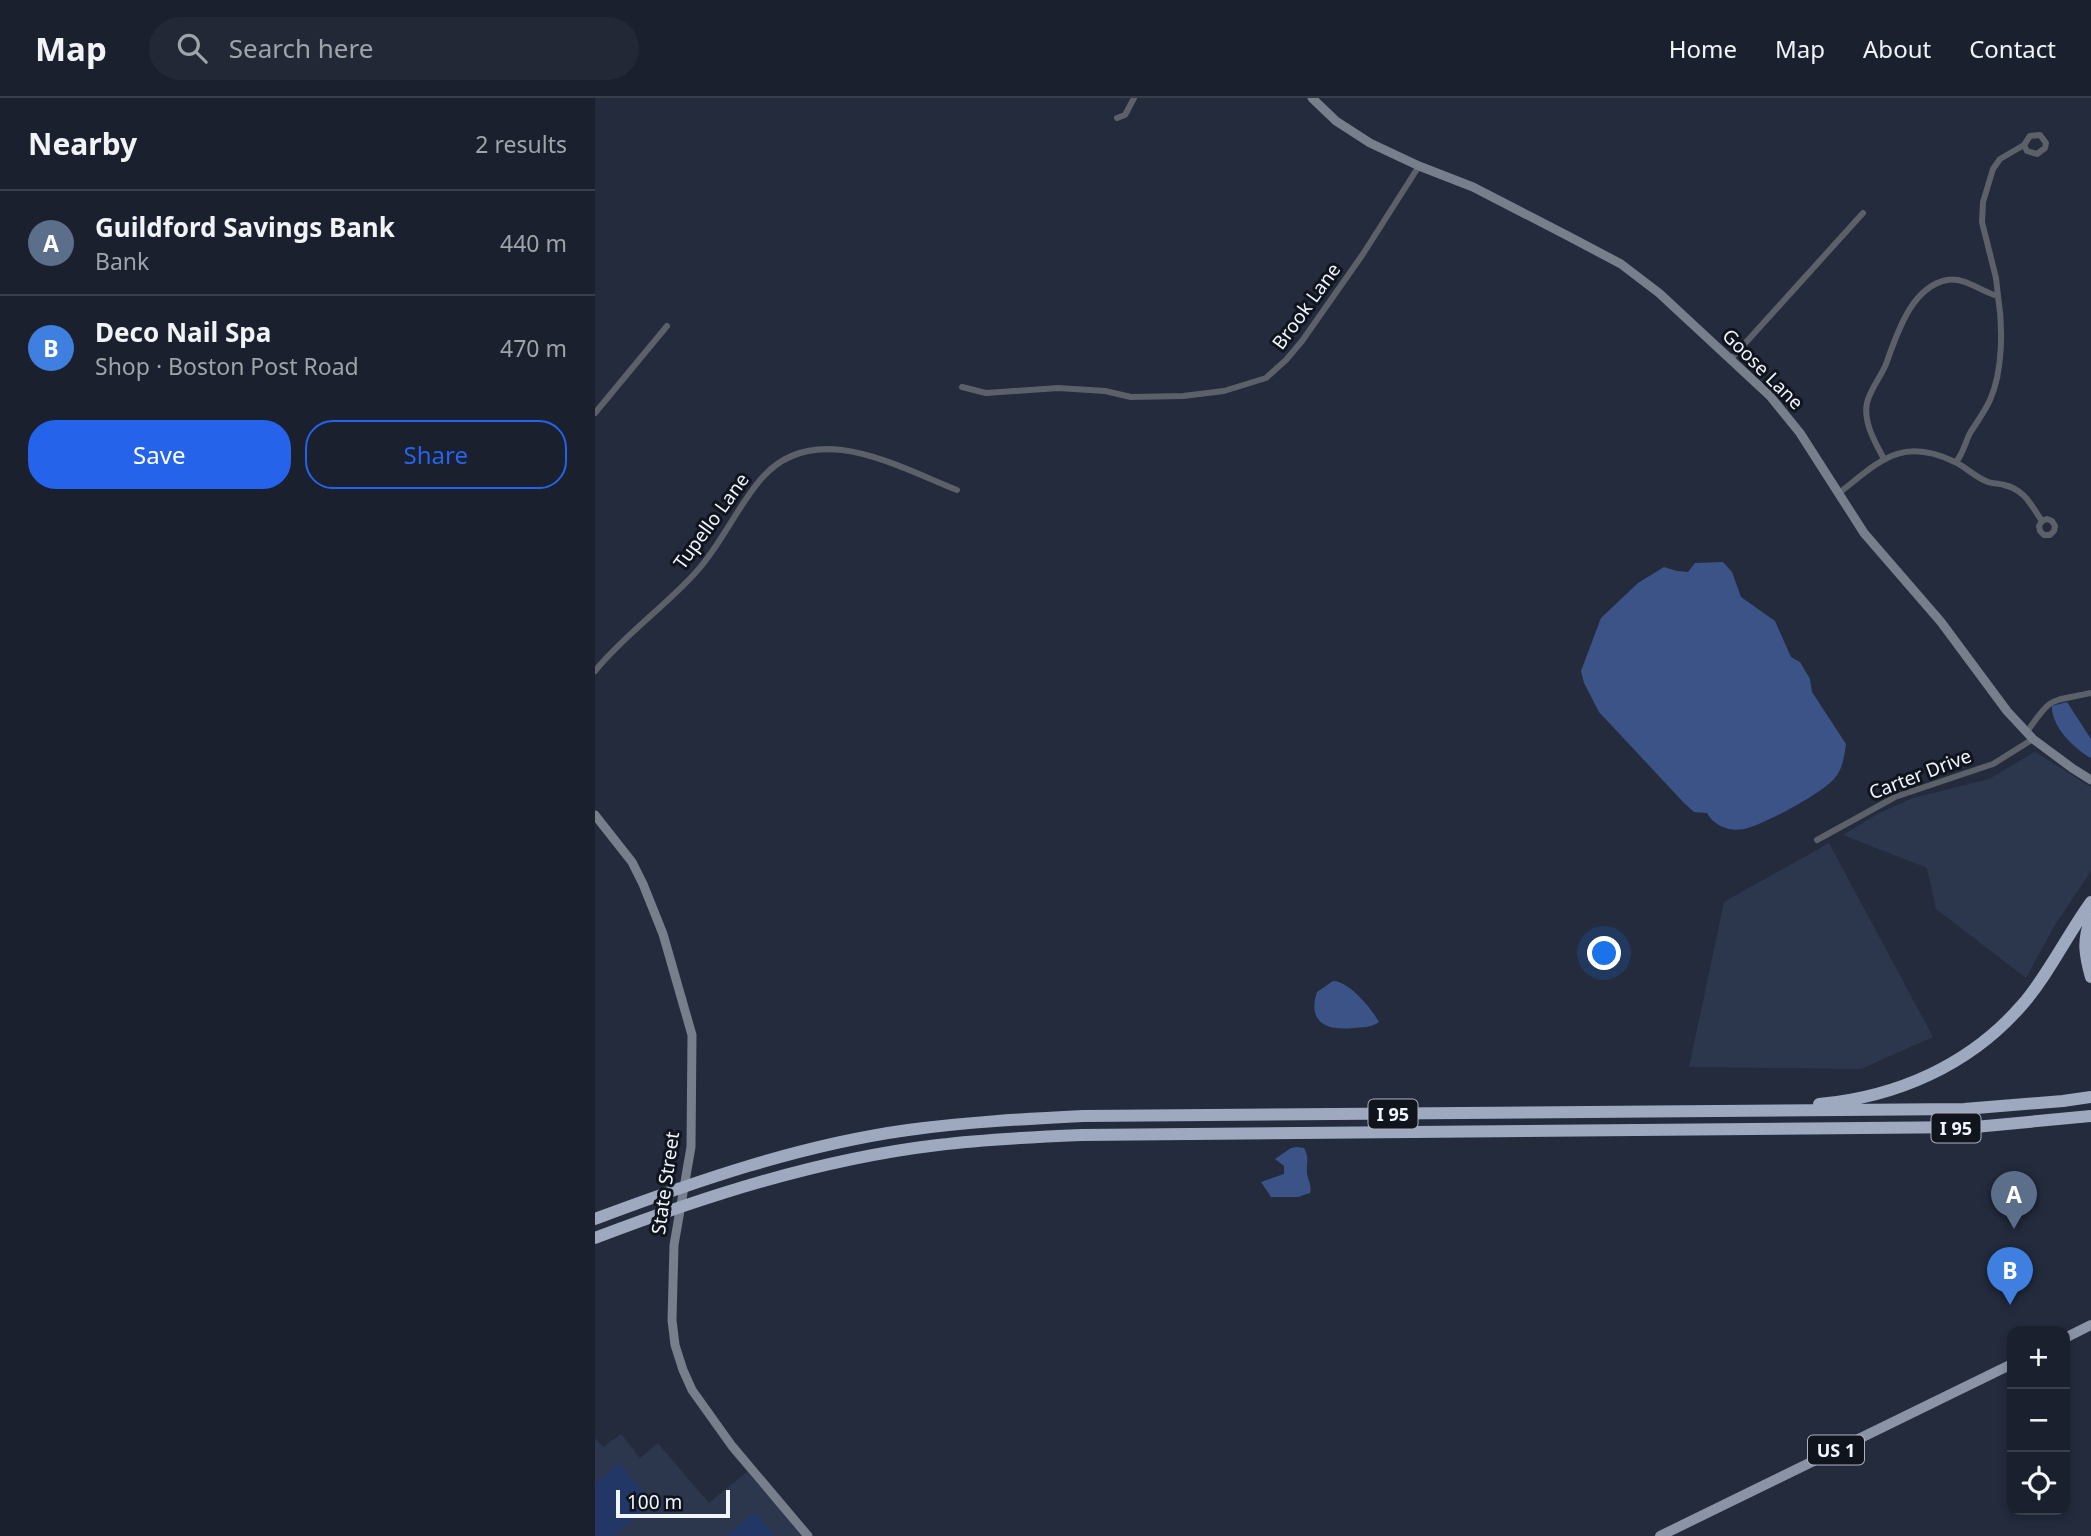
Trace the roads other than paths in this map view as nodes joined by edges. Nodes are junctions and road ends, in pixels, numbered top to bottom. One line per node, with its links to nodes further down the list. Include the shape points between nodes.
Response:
1 (1134, 98): 3 (street, via 1125,115)
2 (1313, 98): 5 (street, Goose Lane, via 1336,121 1370,143)
3 (1117, 118)
4 (2024, 145): 7 (street, via 2000,159 1983,202 1982,222)
5 (1419, 166): 9 (street, Goose Lane, via 1473,187 1621,264); 10 (street, Brook Lane, via 1302,341 1266,378 1224,391 1183,396 1131,397 1058,388 986,393)
6 (1863, 213): 9 (street)
7 (1998, 296): 12 (street, via 1955,279 1946,280 1922,295 1902,320 1867,403 1868,423); 13 (street, via 2001,340 1991,399)
8 (667, 326): 11 (street)
9 (1730, 360): 15 (street, Goose Lane, via 1770,396)
10 (962, 387)
11 (595, 413)
12 (1884, 459): 13 (street, via 1906,450 1927,451); 15 (street)
13 (1956, 462): 16 (street, via 1988,482 2023,493)
14 (957, 490): 17 (street, Tupello Lane, via 852,450 815,449 794,456 762,478 699,570)
15 (1839, 493): 19 (street, Goose Lane, via 1864,533)
16 (2042, 521)
17 (595, 671)
18 (2091, 693): 19 (street, via 2046,705)
19 (2030, 736): 20 (street, Goose Lane); 22 (street, Carter Drive, via 1993,764 1895,797)
20 (2091, 780)
21 (595, 815): 34 (street, State Street, via 632,862 643,884 663,934 692,1035 691,1147 674,1245 671,1320 675,1345 692,1390 708,1413)
22 (1817, 840)
23 (2091, 902): 27 (highway, via 2023,1004 1971,1052 1939,1071 1877,1095)
24 (2091, 919): 25 (highway, via 2084,955)
25 (2091, 977)
26 (2091, 1097): 27 (highway, I 95, via 1964,1109)
27 (1720, 1112): 29 (highway, I 95, via 1083,1116 989,1121 906,1130 741,1167)
28 (2091, 1116): 30 (highway, I 95, via 1975,1127 1007,1138 935,1145 779,1177)
29 (595, 1219)
30 (595, 1238)
31 (2091, 1325): 32 (main road)
32 (2070, 1336)
33 (2007, 1366): 35 (main road, US 1)
34 (808, 1536)
35 (1660, 1536)

